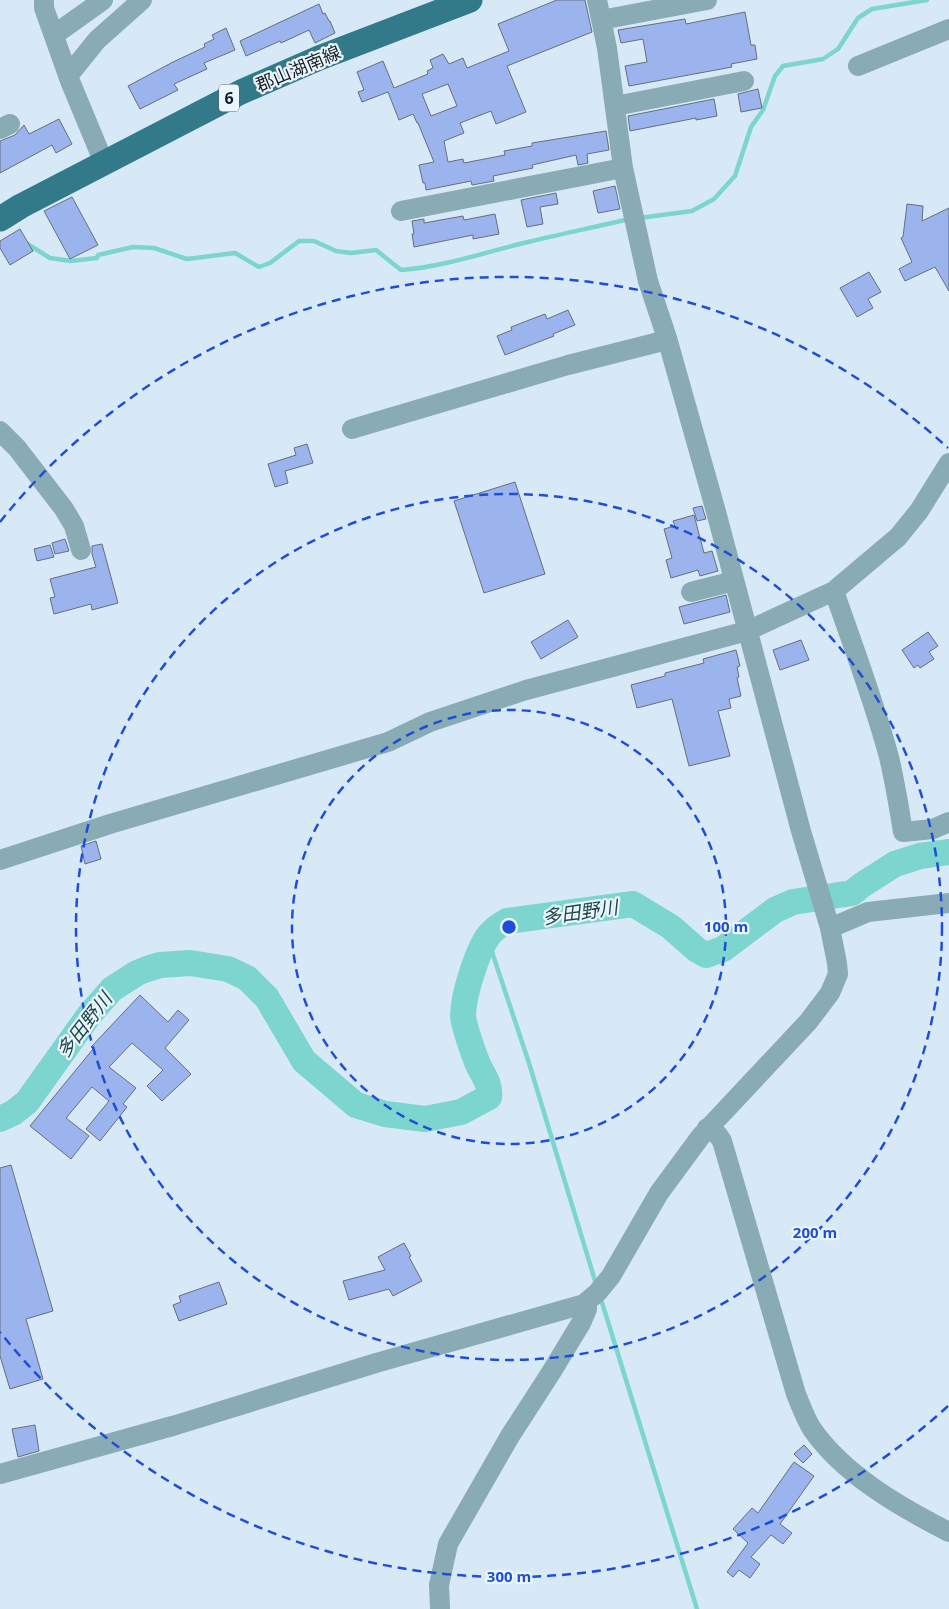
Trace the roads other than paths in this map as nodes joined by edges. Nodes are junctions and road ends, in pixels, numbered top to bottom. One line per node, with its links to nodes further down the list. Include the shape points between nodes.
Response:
1 (44, 0): 9 (street)
2 (103, 0): 9 (street)
3 (142, 0): 11 (street, via 97,40)
4 (470, 0): 14 (main road, 郡山湖南線 / 6, via 241,92)
5 (597, 0): 7 (street)
6 (707, 0): 7 (street)
7 (601, 20): 13 (street)
8 (949, 29): 10 (street)
9 (54, 35): 11 (street)
10 (858, 66)
11 (68, 76): 14 (street)
12 (744, 81): 13 (street)
13 (615, 106): 15 (street)
14 (104, 163): 17 (main road, 郡山湖南線 / 6)
15 (623, 168): 16 (street); 18 (street, via 648,281)
16 (401, 211)
17 (0, 219)
18 (667, 338): 19 (street); 23 (street)
19 (352, 428)
20 (0, 431): 22 (street, via 17,448 64,510 74,526)
21 (949, 463): 24 (street, via 920,511 898,537)
22 (81, 550)
23 (734, 581): 25 (street); 26 (street)
24 (834, 591): 26 (street); 27 (street, via 889,758 904,832)
25 (691, 592)
26 (747, 631): 28 (street, via 526,690 430,722 388,742); 30 (street, via 800,831)
27 (949, 822)
28 (0, 860)
29 (949, 903): 30 (street, via 868,912)
30 (830, 928): 31 (street, via 838,974 830,992 808,1022)
31 (707, 1128): 32 (street, via 659,1194 611,1276); 34 (street, via 722,1141 804,1414 819,1438 859,1478)
32 (587, 1302): 33 (street); 35 (street, via 581,1322 448,1544 439,1584)
33 (0, 1474)
34 (949, 1532)
35 (440, 1609)

